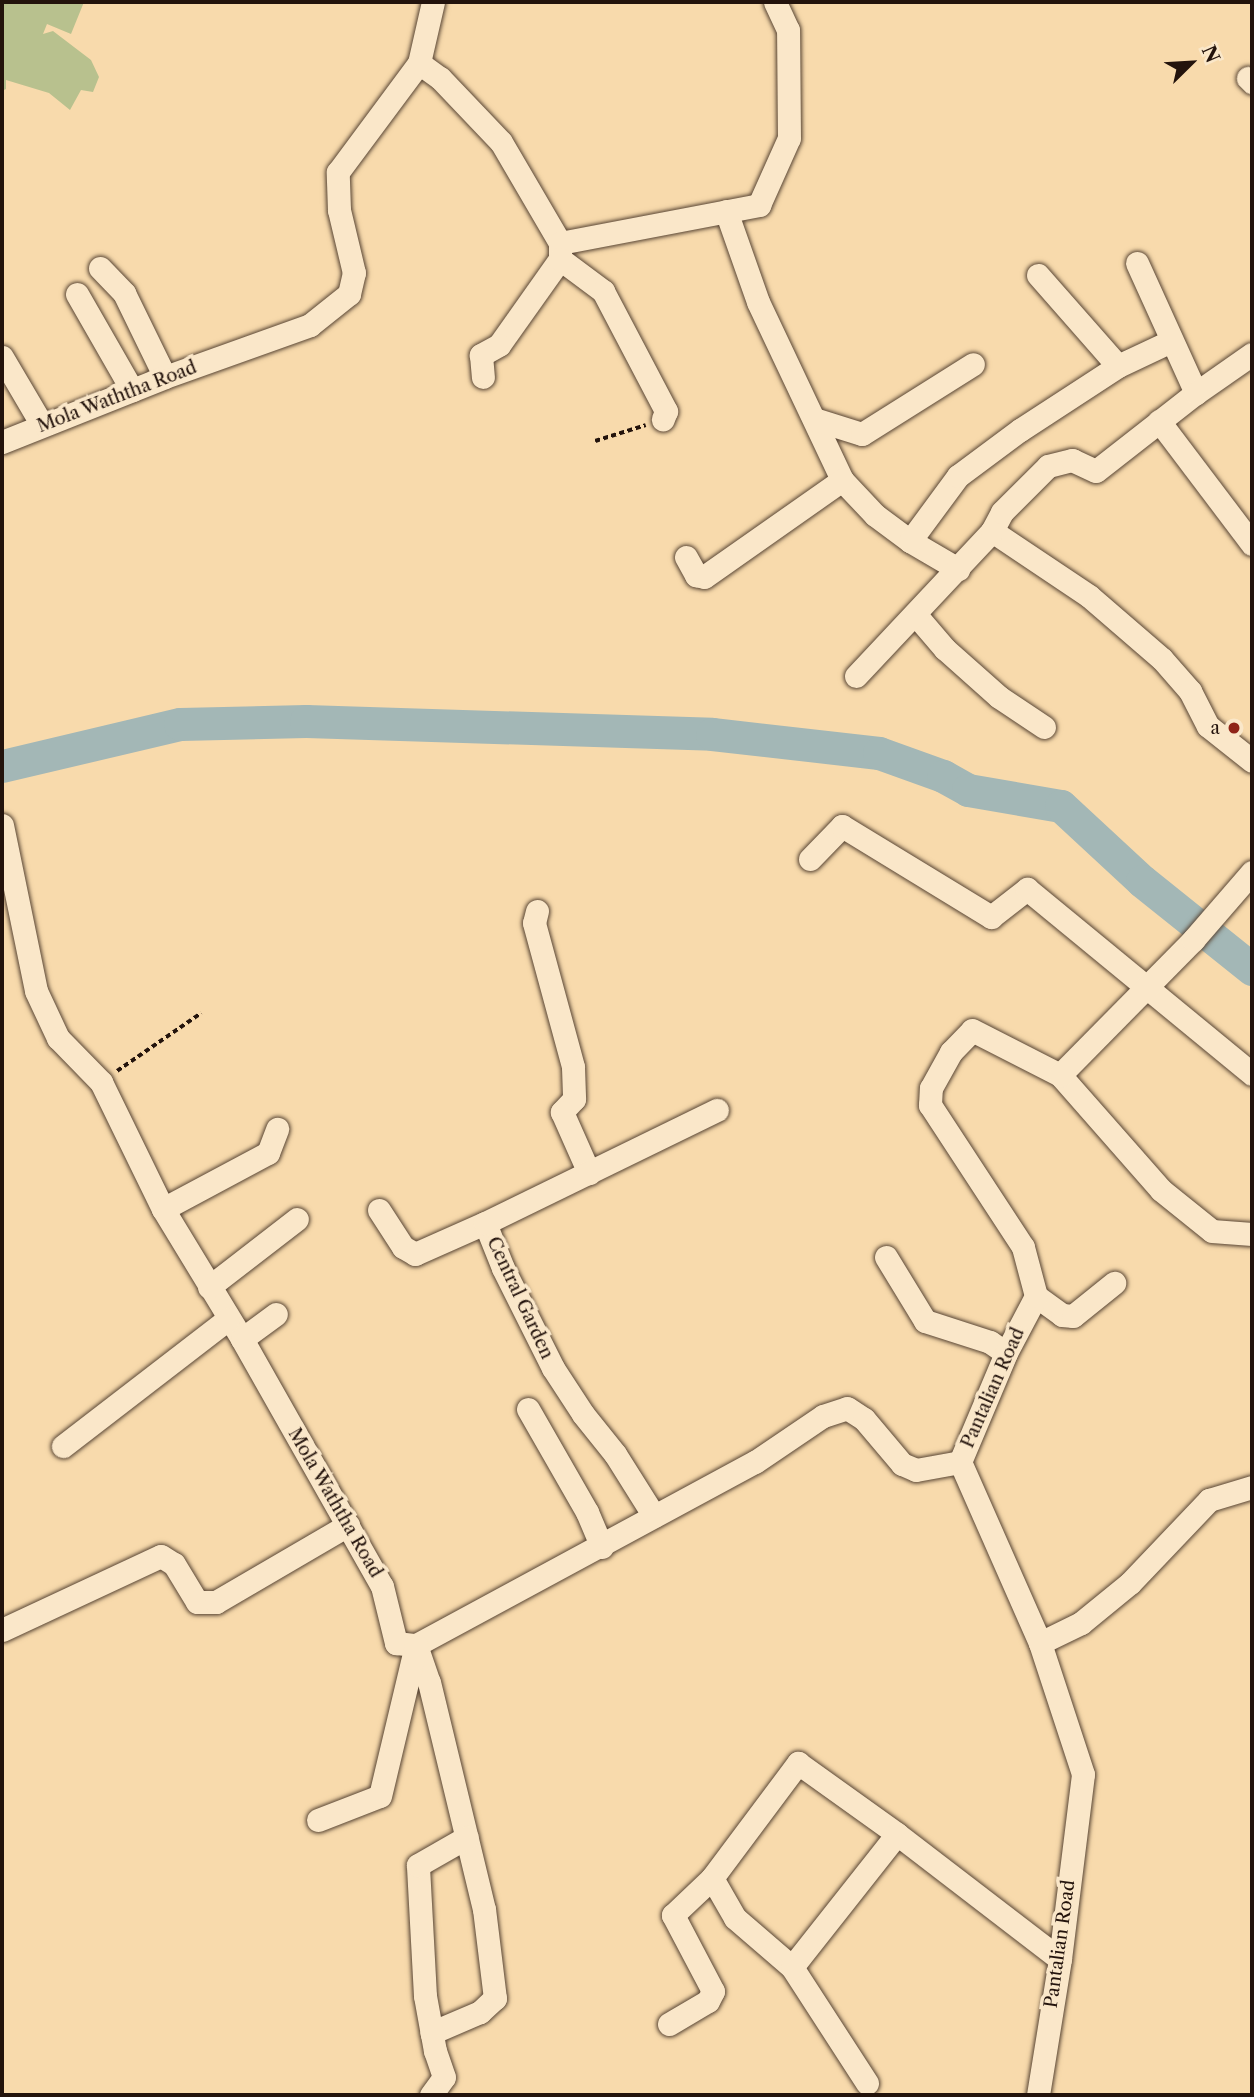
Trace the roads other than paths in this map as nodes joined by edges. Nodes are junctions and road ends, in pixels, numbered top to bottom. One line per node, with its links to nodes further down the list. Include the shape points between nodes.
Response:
1 (433, 2): 3 (street)
2 (775, 2): 4 (street, via 788,30 789,138 759,205)
3 (419, 63): 5 (street, via 440,78 501,142); 15 (street, Mola Waththa Road, via 338,172 339,210 354,274 349,294 310,325)
4 (726, 211): 5 (street); 20 (street, via 758,302)
5 (560, 251): 16 (street, via 499,345 481,355); 19 (street, via 603,291 666,411)
6 (1137, 263): 10 (street)
7 (100, 268): 15 (street, via 124,293)
8 (1038, 275): 14 (street)
9 (77, 294): 17 (street)
10 (1171, 341): 14 (street); 18 (street)
11 (1252, 354): 18 (street)
12 (2, 357): 22 (street)
13 (973, 364): 20 (street, via 862,434)
14 (1118, 366): 26 (street, via 958,475)
15 (165, 377): 17 (street, Mola Waththa Road)
16 (483, 377)
17 (132, 390): 22 (street, Mola Waththa Road)
18 (1196, 393): 21 (street)
19 (663, 419)
20 (814, 419): 24 (street)
21 (1159, 421): 25 (street, via 1096,471 1072,460 1048,466 1002,512); 27 (street)
22 (42, 425): 23 (street, Mola Waththa Road)
23 (2, 442)
24 (842, 480): 26 (street, via 875,515); 28 (street, via 704,577 696,575)
25 (992, 531): 29 (street); 33 (street, via 1089,596 1162,659 1190,691 1208,726)
26 (909, 541): 29 (street)
27 (1252, 544)
28 (686, 557)
29 (958, 569): 30 (street)
30 (915, 614): 31 (street); 32 (street, via 945,649 990,689)
31 (856, 676)
32 (1044, 727)
33 (1252, 761)
34 (2, 825): 44 (street, Mola Waththa Road, via 36,991 58,1038 100,1082)
35 (810, 859): 38 (street, via 842,826 991,917 1027,889)
36 (1252, 872): 38 (street)
37 (537, 911): 43 (street, via 534,923 573,1067 574,1099 562,1112)
38 (1148, 986): 39 (street); 40 (street)
39 (1252, 1074)
40 (1060, 1075): 48 (street, via 1161,1190 1212,1231); 52 (street, via 972,1030 951,1052 931,1088 930,1105 1023,1247)
41 (717, 1110): 43 (street, Central Garden)
42 (277, 1129): 44 (street, via 268,1153)
43 (589, 1173): 47 (street, Central Garden)
44 (163, 1209): 51 (street, Mola Waththa Road)
45 (379, 1210): 47 (street, via 403,1247 415,1254)
46 (297, 1219): 51 (street)
47 (485, 1223): 61 (street, Central Garden, via 553,1368)
48 (1252, 1234)
49 (886, 1257): 56 (street, via 925,1321 990,1342)
50 (1114, 1283): 52 (street, via 1073,1316 1062,1315)
51 (209, 1287): 54 (street, Mola Waththa Road)
52 (1036, 1296): 56 (street, Pantalian Road)
53 (275, 1314): 55 (street)
54 (229, 1319): 55 (street, Mola Waththa Road); 58 (street)
55 (242, 1339): 62 (street, Mola Waththa Road)
56 (1006, 1353): 59 (street, Pantalian Road)
57 (528, 1409): 63 (street)
58 (63, 1446)
59 (960, 1462): 61 (street, via 916,1470 902,1464 864,1419 847,1408 824,1416 755,1462); 65 (street, Pantalian Road)
60 (1252, 1487): 65 (street, via 1209,1500 1130,1583 1081,1623)
61 (654, 1516): 63 (street)
62 (348, 1525): 64 (street, via 216,1602 197,1602 174,1564 161,1556); 66 (street, Mola Waththa Road, via 382,1586 396,1643)
63 (602, 1547): 66 (street)
64 (2, 1630)
65 (1040, 1643): 71 (street, Pantalian Road, via 1083,1774)
66 (416, 1645): 67 (street, via 380,1796); 69 (street)
67 (318, 1819)
68 (897, 1833): 70 (street, via 799,1763); 71 (street); 72 (street)
69 (467, 1837): 74 (street, via 418,1865); 74 (street, via 484,1909 495,1998 480,2012)
70 (712, 1878): 72 (street, via 735,1918); 73 (street, via 673,1915 713,1991 708,2001)
71 (1060, 1959): 77 (street, Pantalian Road)
72 (792, 1967): 75 (street)
73 (669, 2024)
74 (431, 2033): 76 (street, via 444,2077)
75 (867, 2083)
76 (431, 2095)
77 (1038, 2095)

